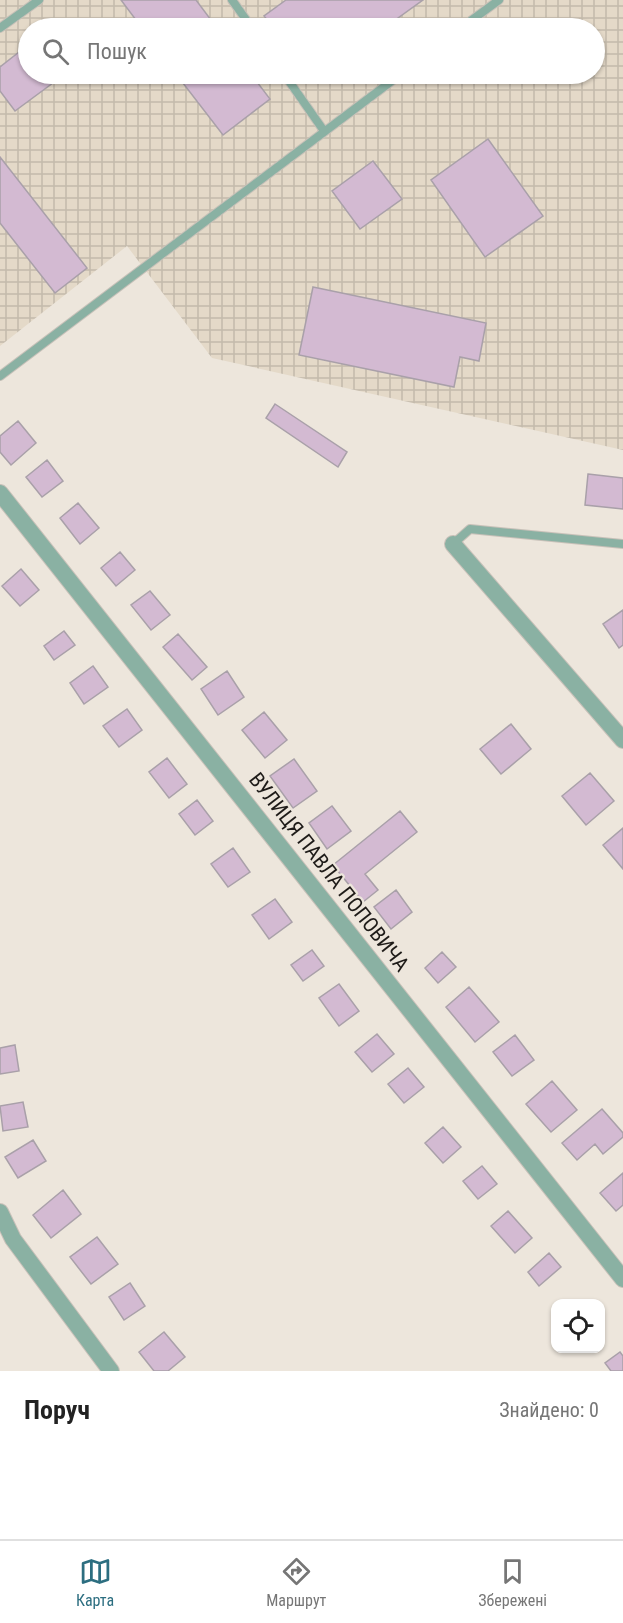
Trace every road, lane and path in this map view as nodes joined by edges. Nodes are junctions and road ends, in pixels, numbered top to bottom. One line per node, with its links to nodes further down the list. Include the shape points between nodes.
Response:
1 (39, 0): 6 (lane)
2 (232, 0): 4 (lane)
3 (499, 0): 5 (lane)
4 (245, 18)
5 (475, 18)
6 (0, 28)
7 (291, 84): 9 (lane)
8 (387, 84): 9 (lane)
9 (324, 131): 10 (lane)
10 (0, 376)
11 (0, 493): 16 (street, ВУЛИЦЯ ПАВЛА ПОПОВИЧА)
12 (453, 544): 13 (lane, via 470,529); 14 (street)
13 (623, 544)
14 (623, 740)
15 (0, 1212): 17 (street, via 14,1239)
16 (623, 1279)
17 (111, 1371)

